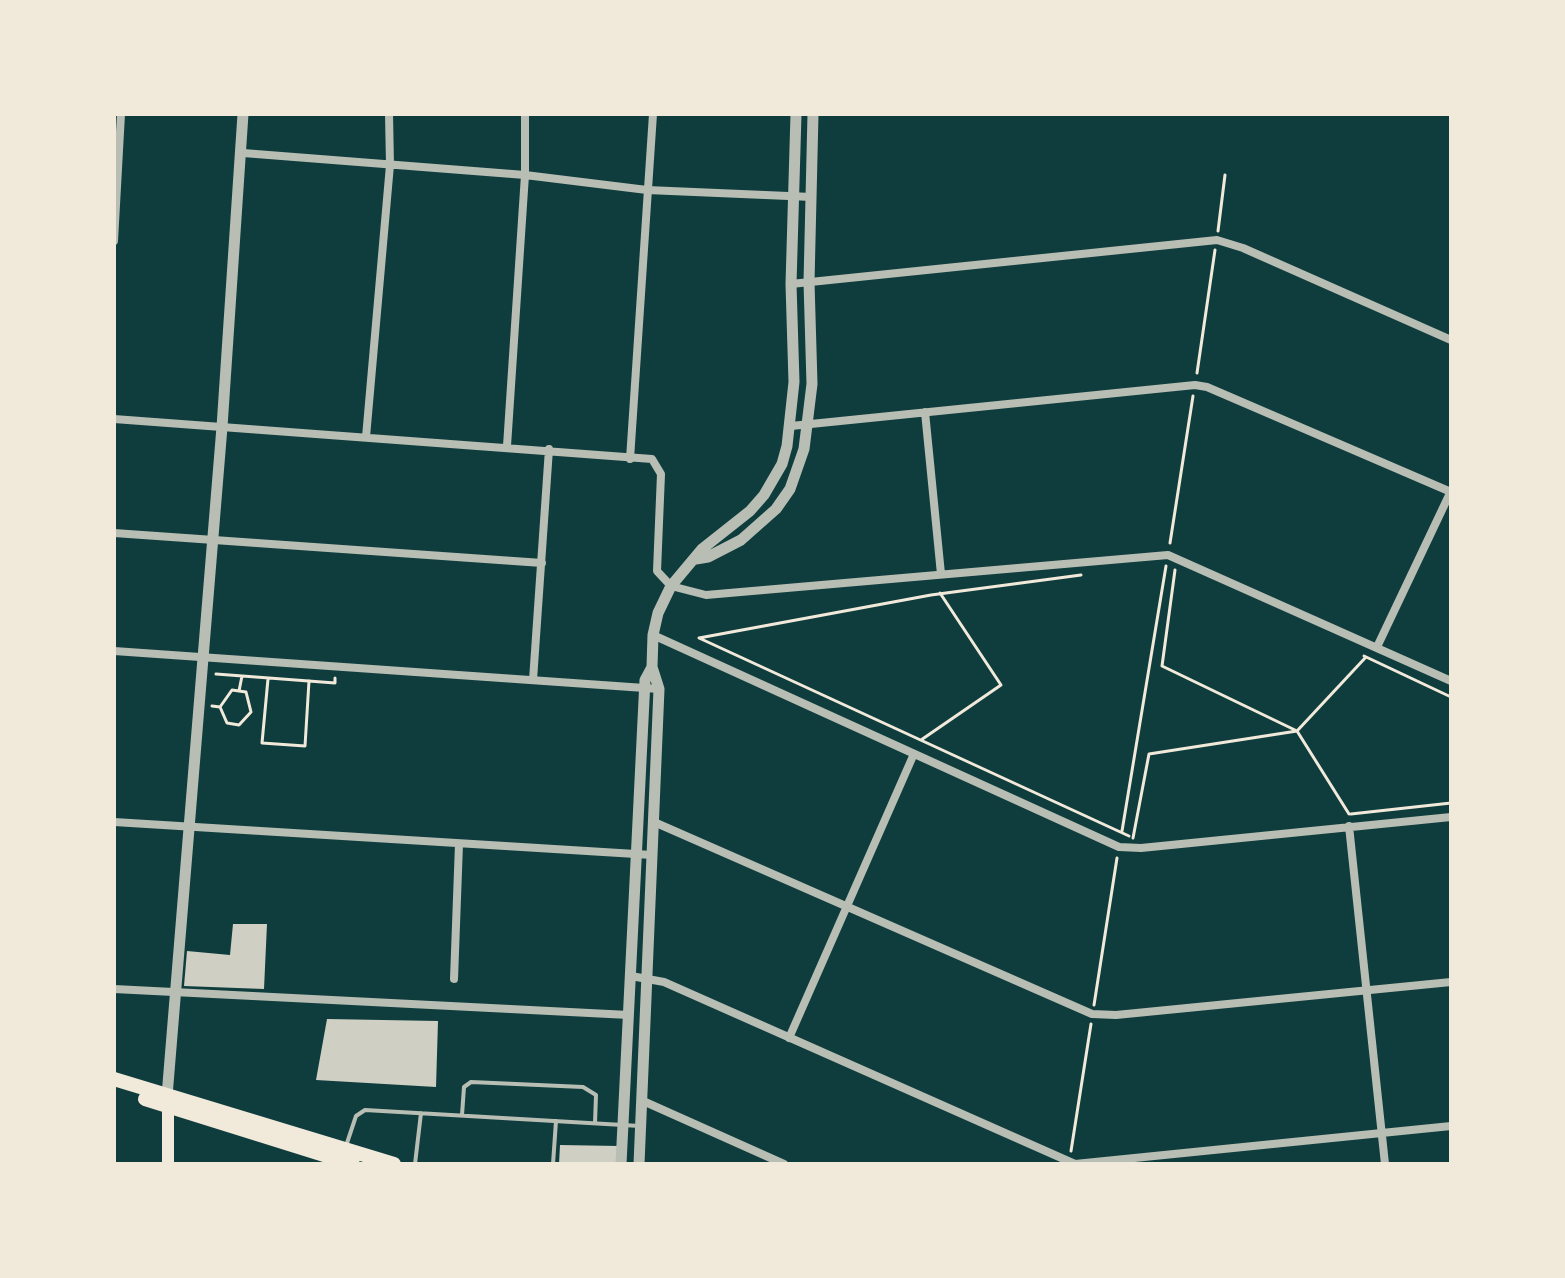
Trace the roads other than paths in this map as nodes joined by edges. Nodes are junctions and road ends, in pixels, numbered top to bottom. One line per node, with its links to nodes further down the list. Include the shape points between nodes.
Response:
1 (121, 114): 14 (street)
2 (243, 114): 8 (street)
3 (389, 114): 9 (street)
4 (525, 114): 10 (street)
5 (653, 114): 11 (street)
6 (796, 114): 13 (street)
7 (813, 114): 12 (street)
8 (243, 153): 9 (street); 22 (street)
9 (390, 165): 10 (street); 23 (street)
10 (525, 175): 11 (street); 24 (street)
11 (647, 190): 13 (street); 26 (street)
12 (812, 197): 13 (street); 15 (street)
13 (792, 199): 16 (street)
14 (114, 241)
15 (809, 282): 16 (street); 17 (street, via 1217,240); 20 (street)
16 (791, 284): 21 (street)
17 (1451, 340)
18 (925, 412): 20 (street); 27 (street, via 1195,385); 32 (street)
19 (114, 419): 22 (street)
20 (809, 424): 21 (street); 30 (street, via 798,470 776,509 741,540)
21 (791, 426): 30 (street, via 782,464 769,487)
22 (222, 427): 23 (street); 29 (street)
23 (366, 437): 24 (street)
24 (507, 446): 25 (street)
25 (549, 449): 26 (street); 31 (street)
26 (630, 459): 33 (street, via 652,459 660,468 657,571)
27 (1451, 492): 35 (street)
28 (114, 533): 29 (street)
29 (213, 541): 31 (street); 37 (street)
30 (696, 559): 33 (street)
31 (542, 563): 39 (street)
32 (941, 574): 33 (street, via 706,595); 35 (street, via 1168,555)
33 (671, 586): 34 (street)
34 (653, 635): 38 (street); 43 (street)
35 (1377, 647): 40 (street)
36 (114, 651): 37 (street)
37 (204, 657): 39 (street); 48 (street, via 205,705)
38 (652, 667): 41 (street); 42 (street)
39 (533, 680): 41 (street)
40 (1451, 681)
41 (644, 688): 42 (street); 50 (street)
42 (659, 689): 46 (street)
43 (913, 756): 47 (street, via 1126,848); 52 (street)
44 (1451, 817): 47 (street)
45 (114, 822): 48 (street)
46 (654, 822): 51 (street); 52 (street)
47 (1349, 826): 58 (street)
48 (191, 827): 49 (street); 59 (street)
49 (459, 844): 50 (street); 54 (street)
50 (637, 853): 51 (street); 53 (street)
51 (652, 855): 55 (street)
52 (846, 908): 58 (street, via 1103,1016); 61 (street)
53 (631, 976): 55 (street); 60 (street)
54 (454, 979)
55 (647, 980): 61 (street, via 664,982); 65 (street)
56 (1451, 982): 58 (street)
57 (114, 989): 59 (street)
58 (1367, 991): 73 (street)
59 (178, 992): 60 (street); 64 (street)
60 (629, 1015): 70 (street)
61 (789, 1038): 73 (street, via 1075,1164)
62 (114, 1079): 64 (main road)
63 (114, 1089): 64 (main road)
64 (168, 1101): 74 (main road); 75 (main road); 76 (main road)
65 (643, 1101): 71 (street); 82 (street)
66 (421, 1113): 67 (lane); 74 (lane, via 361,1111); 78 (lane)
67 (462, 1115): 68 (lane); 69 (lane, via 464,1087 471,1082 587,1088 596,1095)
68 (556, 1121): 69 (lane); 79 (lane)
69 (595, 1123): 70 (lane)
70 (624, 1124): 71 (lane); 80 (street)
71 (641, 1126): 81 (street)
72 (1451, 1126): 73 (street)
73 (1382, 1133): 83 (street)
74 (345, 1149): 77 (main road)
75 (168, 1164)
76 (353, 1164)
77 (394, 1164)
78 (415, 1164)
79 (553, 1164)
80 (621, 1164)
81 (639, 1164)
82 (784, 1164)
83 (1385, 1164)

